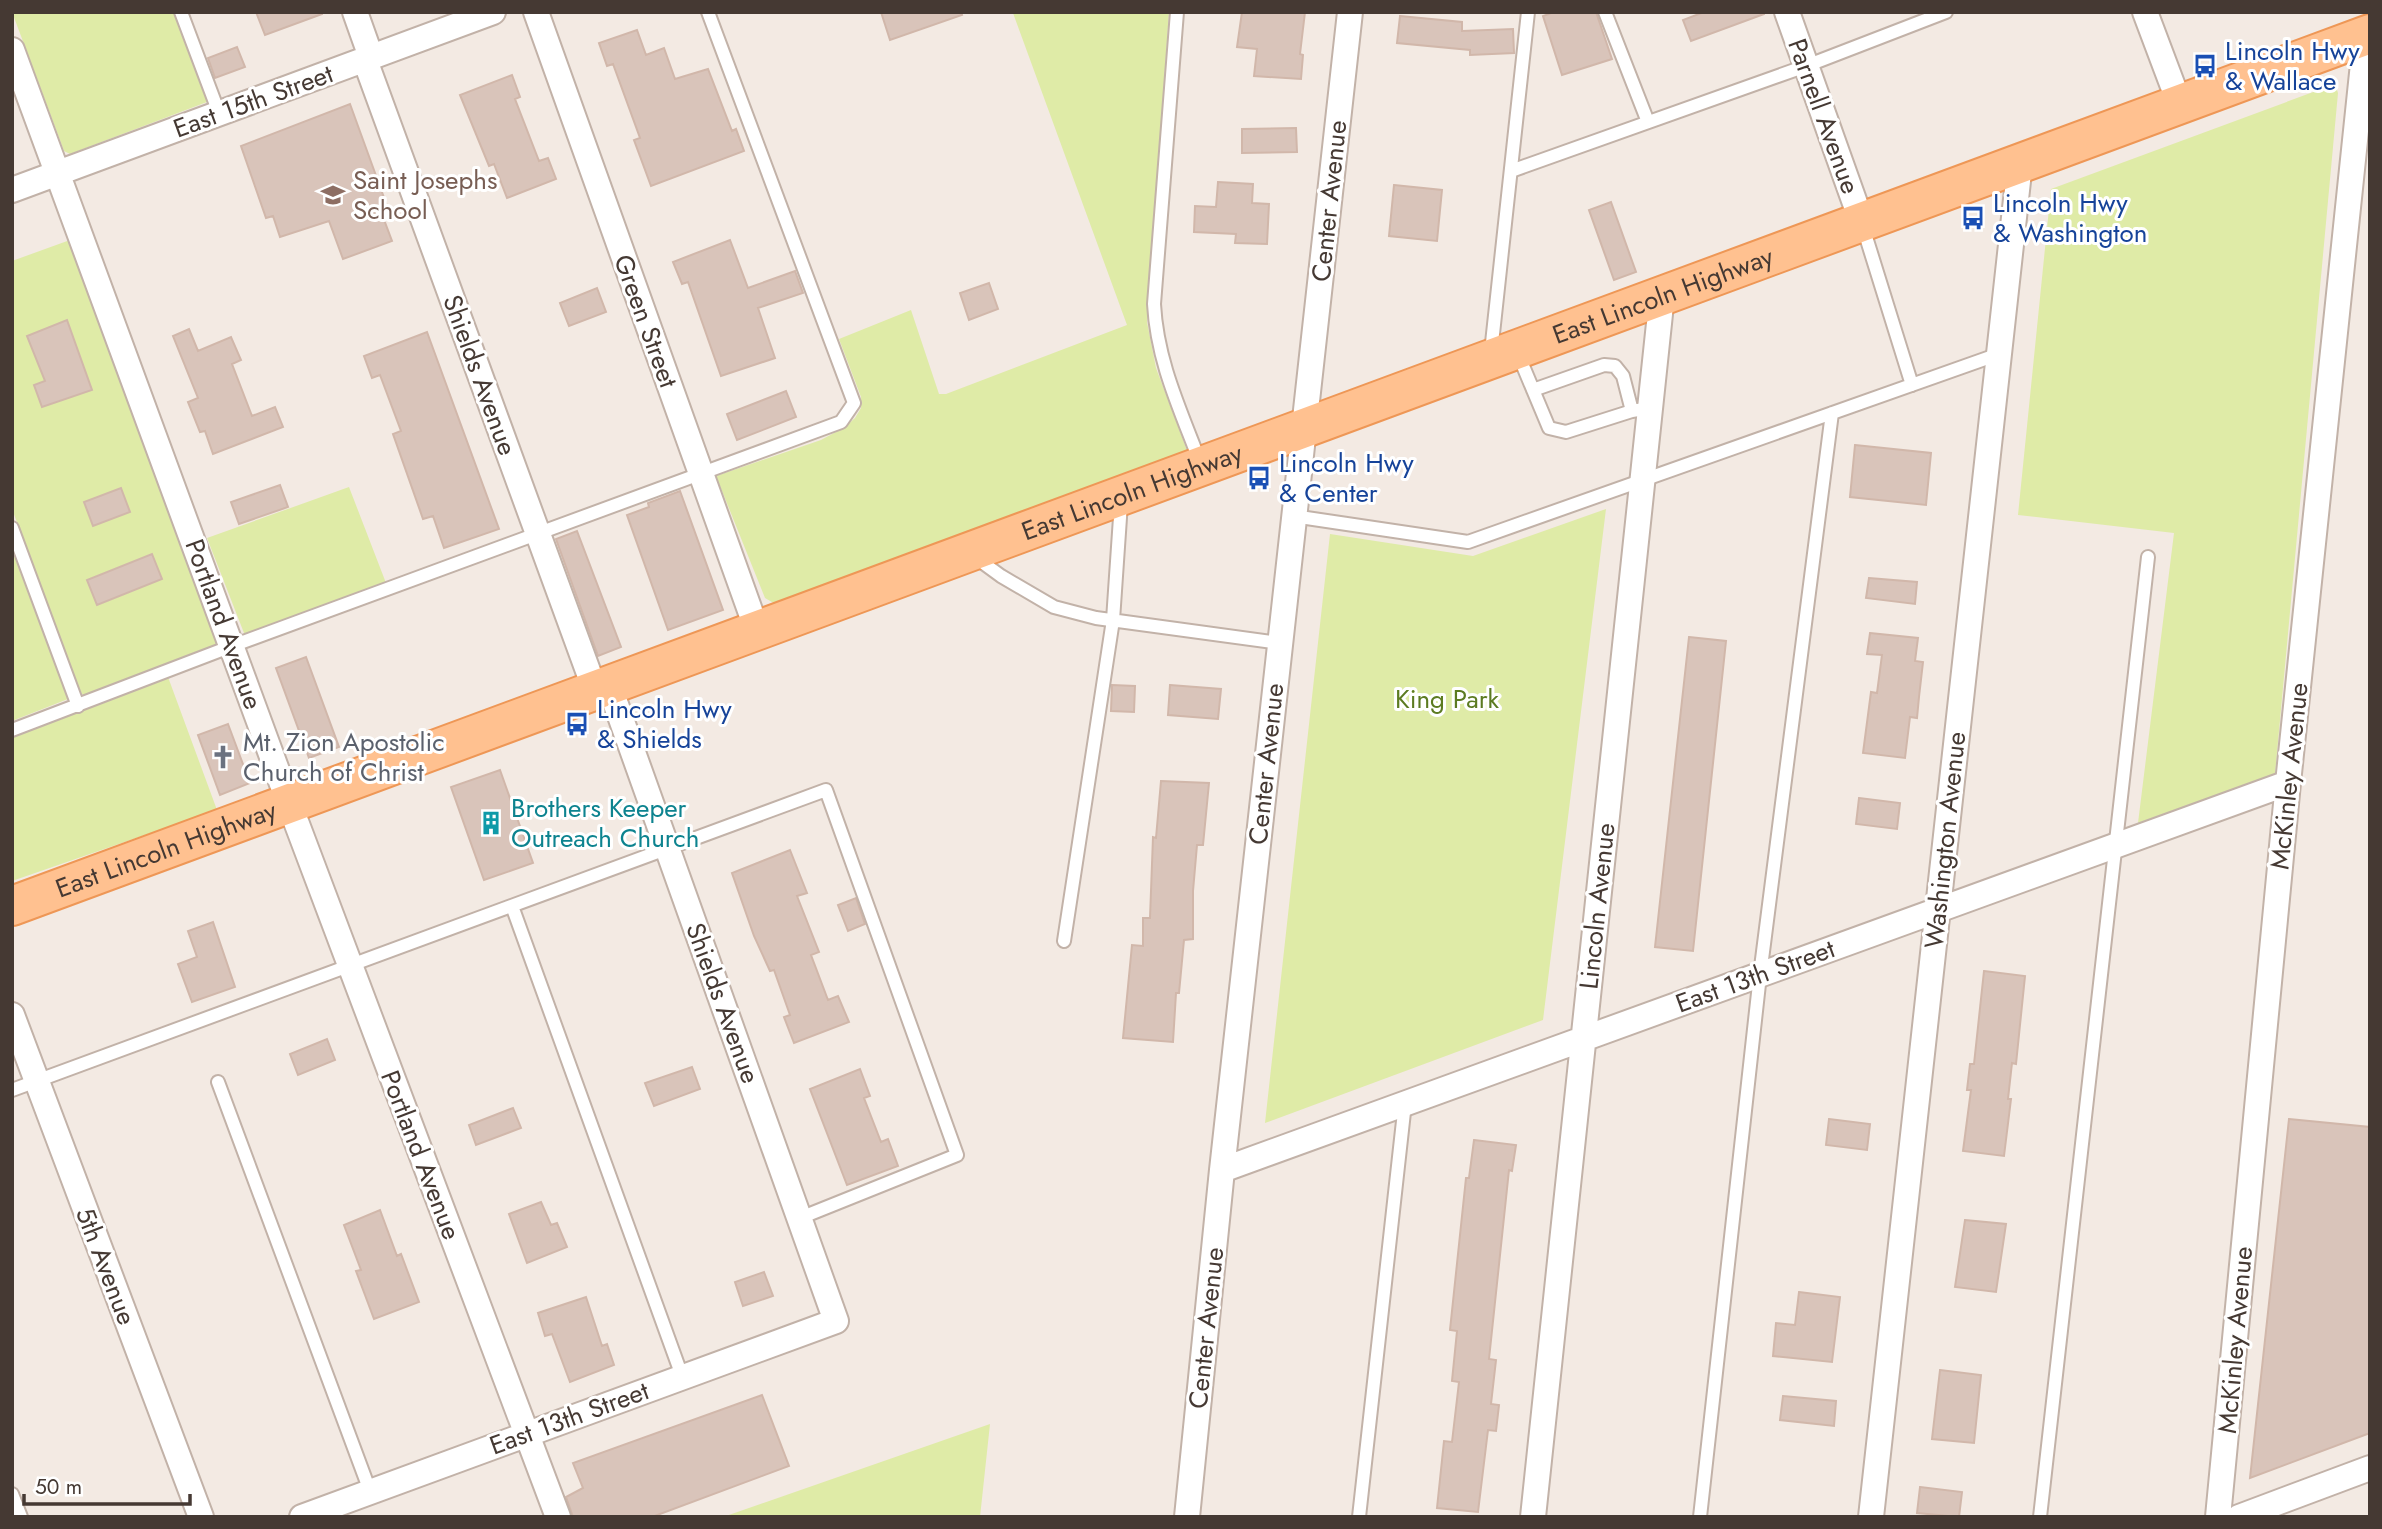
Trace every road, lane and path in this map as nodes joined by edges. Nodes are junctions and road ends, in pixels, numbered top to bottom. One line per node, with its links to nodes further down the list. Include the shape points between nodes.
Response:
1 (181, 12): 18 (lane)
2 (355, 12): 15 (street, Shields Avenue)
3 (493, 12): 15 (street, East 15th Street)
4 (536, 12): 34 (street, Green Street)
5 (708, 12): 34 (lane, via 854,403 841,422)
6 (1177, 12): 33 (lane, via 1155,327 1161,359)
7 (1350, 12): 32 (street, Center Avenue)
8 (1528, 12): 21 (lane)
9 (1605, 12): 19 (lane)
10 (1787, 12): 16 (street, Parnell Avenue)
11 (1946, 12): 16 (lane)
12 (2145, 12): 17 (street)
13 (2368, 34): 17 (main road, East Lincoln Highway); 49 (street, McKinley Avenue)
14 (12, 50): 22 (street, Portland Avenue)
15 (368, 58): 18 (street, East 15th Street); 39 (street, Shields Avenue)
16 (1806, 66): 19 (lane); 24 (street, Parnell Avenue)
17 (2180, 105): 20 (main road, East Lincoln Highway)
18 (219, 113): 22 (street, East 15th Street)
19 (1648, 122): 21 (lane)
20 (2020, 163): 24 (main road, East Lincoln Highway); 27 (street, Washington Avenue)
21 (1511, 171): 26 (lane)
22 (58, 173): 23 (street, East 15th Street); 45 (street, Portland Avenue)
23 (12, 190)
24 (1861, 220): 25 (main road, East Lincoln Highway); 28 (lane)
25 (1662, 295): 26 (main road, East Lincoln Highway); 30 (street, Lincoln Avenue)
26 (1503, 354): 29 (lane); 32 (main road, East Lincoln Highway)
27 (1999, 354): 28 (lane); 55 (street, Washington Avenue)
28 (1912, 385): 31 (lane)
29 (1533, 390): 30 (lane, via 1604,365 1615,366); 30 (lane, via 1549,428 1558,432)
30 (1641, 409): 35 (street, Lincoln Avenue)
31 (1832, 413): 35 (lane); 58 (lane)
32 (1304, 428): 33 (main road, East Lincoln Highway); 37 (street, Center Avenue)
33 (1202, 466): 36 (main road, East Lincoln Highway)
34 (701, 473): 39 (lane); 43 (street, Green Street)
35 (1642, 481): 37 (lane, via 1468,542); 60 (street, Lincoln Avenue)
36 (1121, 496): 40 (main road, East Lincoln Highway); 42 (lane)
37 (1293, 516): 44 (street, Center Avenue)
38 (12, 528): 47 (lane)
39 (538, 533): 45 (lane); 46 (street, Shields Avenue)
40 (968, 552): 42 (lane, via 1054,607); 43 (main road, East Lincoln Highway)
41 (2148, 557): 51 (lane)
42 (1113, 620): 44 (lane); 56 (lane)
43 (757, 630): 46 (main road, East Lincoln Highway)
44 (1279, 643): 65 (street, Center Avenue)
45 (232, 646): 47 (lane); 50 (street, Portland Avenue)
46 (602, 687): 50 (main road, East Lincoln Highway); 52 (street, Shields Avenue)
47 (78, 706): 48 (lane)
48 (12, 730)
49 (2288, 783): 51 (street, East 13th Street); 83 (street, McKinley Avenue)
50 (289, 803): 53 (main road, East Lincoln Highway); 57 (street, Portland Avenue)
51 (2117, 845): 55 (street, East 13th Street); 82 (lane)
52 (667, 848): 54 (lane); 66 (street, Shields Avenue); 66 (lane, via 826,790 957,1156)
53 (12, 906)
54 (512, 906): 57 (lane); 68 (lane)
55 (1937, 911): 58 (street, East 13th Street); 81 (street, Washington Avenue)
56 (1064, 941)
57 (349, 965): 61 (lane); 69 (street, Portland Avenue)
58 (1760, 975): 60 (street, East 13th Street); 80 (lane)
59 (12, 1015): 61 (street, 5th Avenue)
60 (1583, 1039): 64 (street, East 13th Street); 79 (street, Lincoln Avenue)
61 (37, 1081): 63 (lane); 74 (street, 5th Avenue)
62 (218, 1082): 71 (lane)
63 (12, 1090)
64 (1405, 1103): 65 (street, East 13th Street); 78 (lane)
65 (1222, 1170): 77 (street, Center Avenue)
66 (800, 1218): 67 (street, Shields Avenue)
67 (836, 1321): 68 (street, East 13th Street)
68 (682, 1376): 69 (street, East 13th Street)
69 (527, 1433): 71 (street, East 13th Street); 76 (street, Portland Avenue)
70 (2370, 1468): 84 (street)
71 (370, 1491): 75 (street, East 13th Street)
72 (12, 1494): 73 (lane)
73 (21, 1517)
74 (201, 1517)
75 (302, 1517)
76 (558, 1517)
77 (1187, 1517)
78 (1359, 1517)
79 (1533, 1517)
80 (1700, 1517)
81 (1871, 1517)
82 (2040, 1517)
83 (2218, 1517)
84 (2239, 1517)

